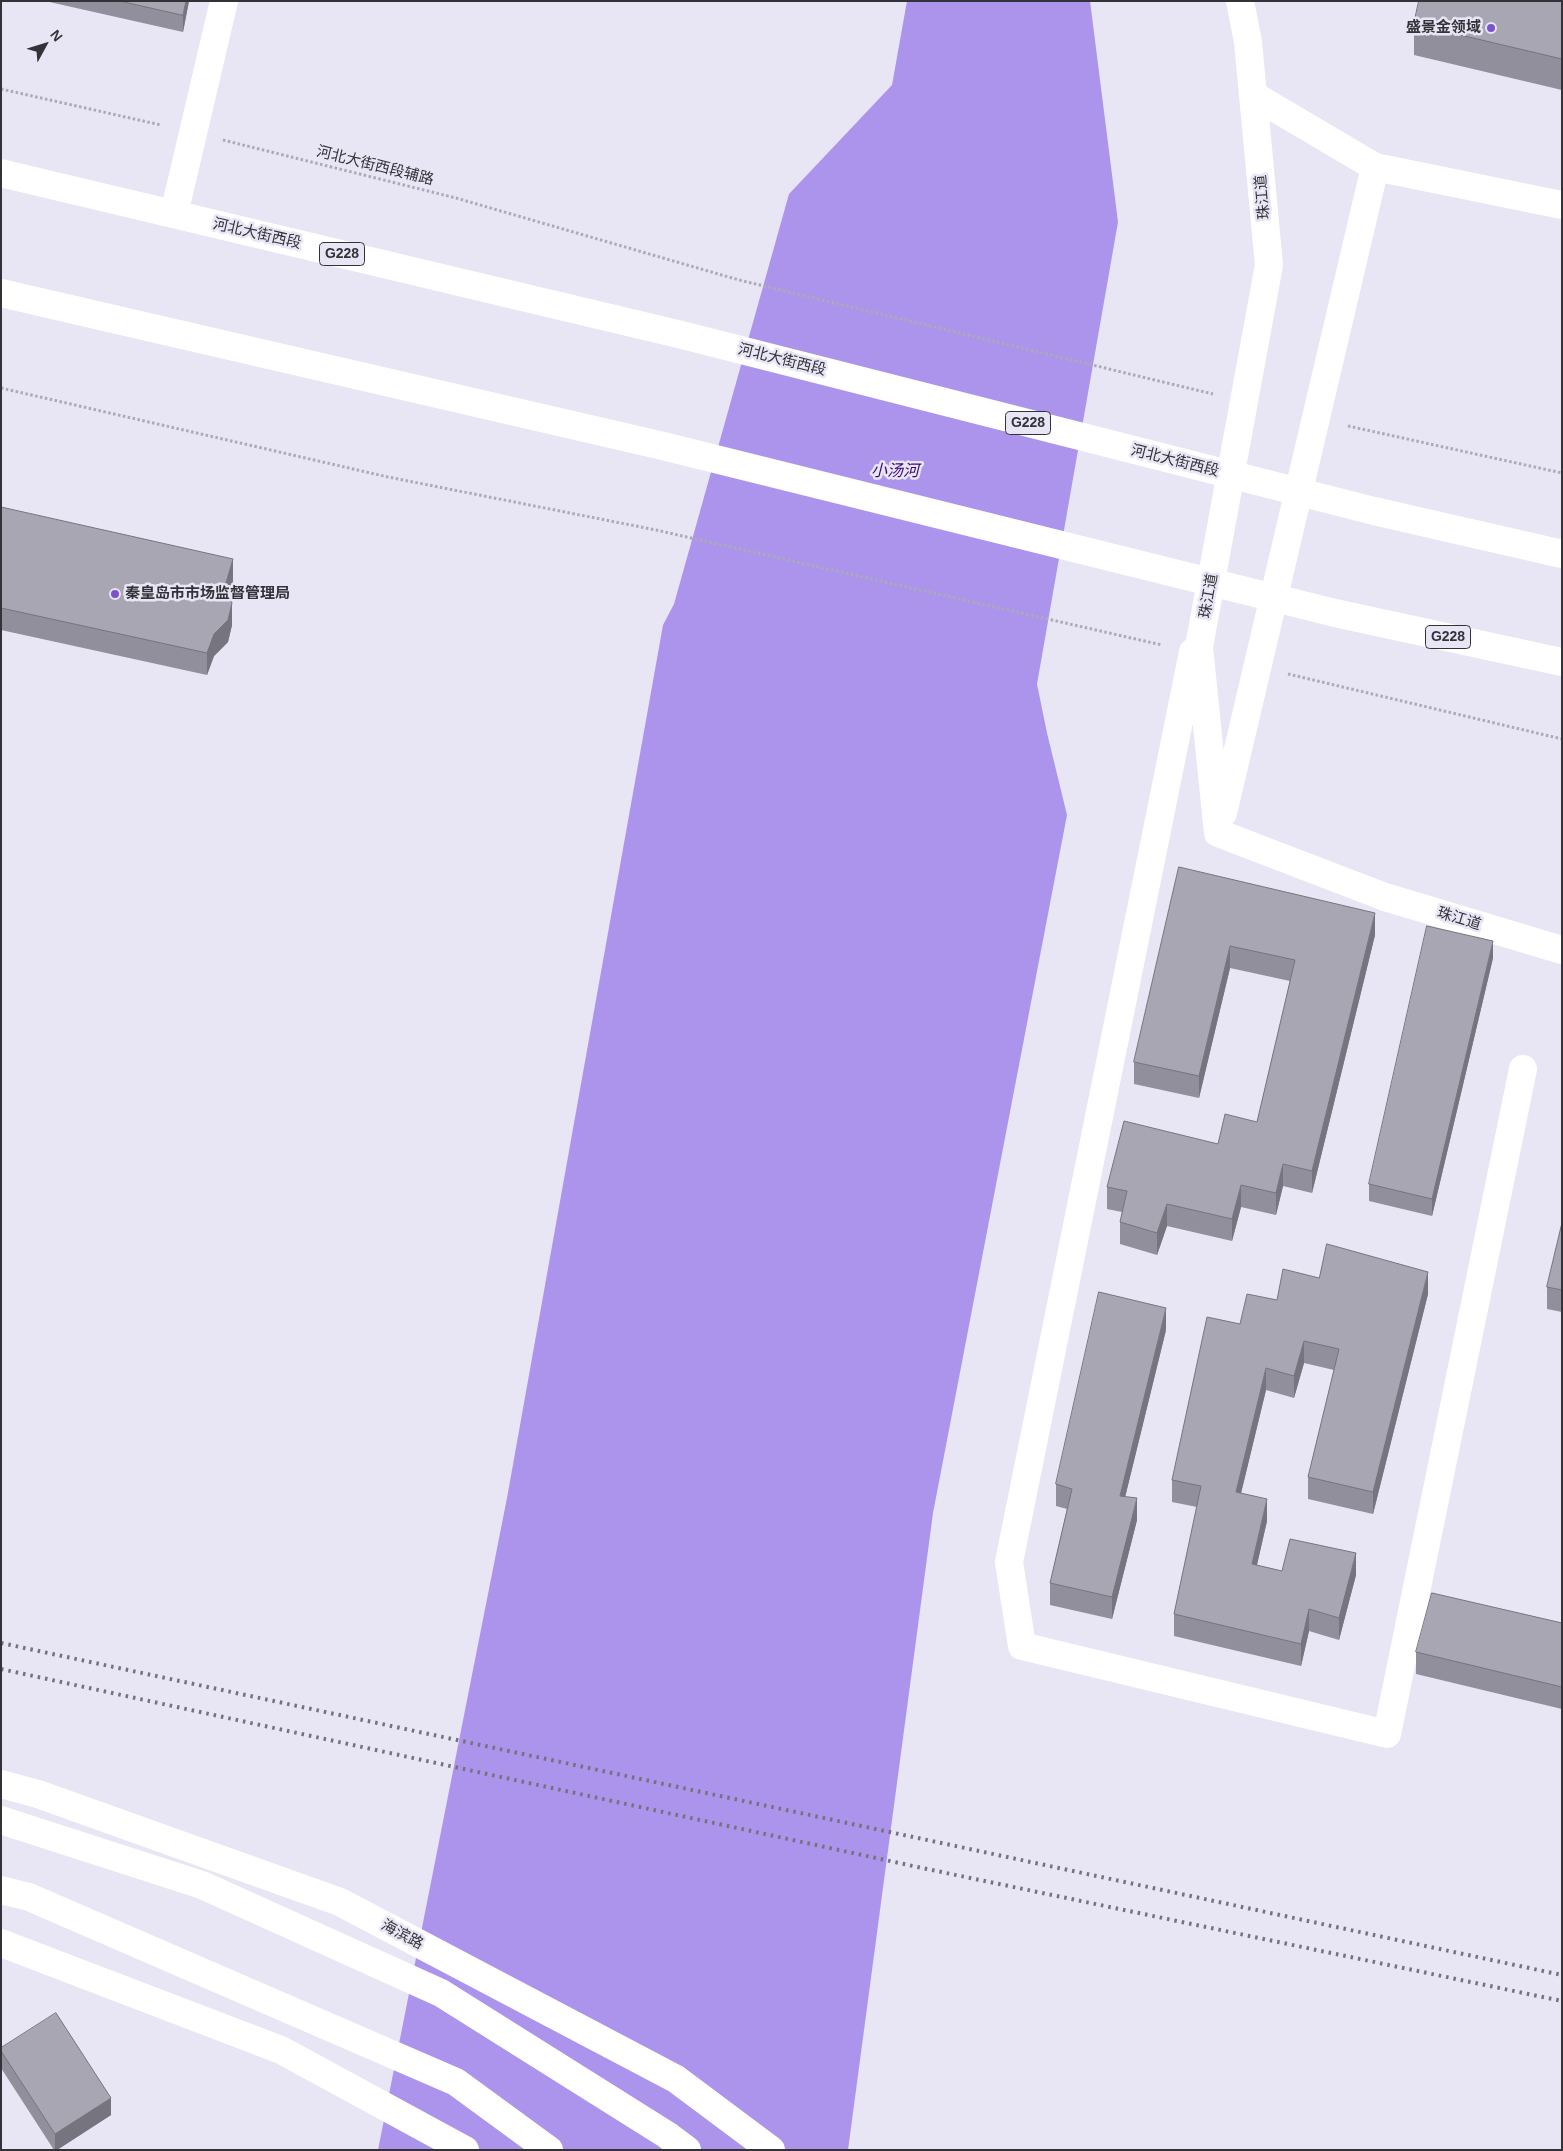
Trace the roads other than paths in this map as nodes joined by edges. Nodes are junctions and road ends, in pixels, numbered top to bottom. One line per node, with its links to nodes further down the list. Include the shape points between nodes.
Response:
1 (224, 1): 7 (main road)
2 (1240, 1): 3 (main road, 珠江道)
3 (1253, 95): 4 (main road); 12 (main road, 珠江道, via 1269,265 1199,647)
4 (1374, 167): 6 (main road); 12 (main road)
5 (1, 173): 7 (main road, 河北大街西段 / G228)
6 (1562, 205)
7 (174, 214): 9 (main road, 河北大街西段 / G228, via 682,335 1374,511)
8 (1, 293): 11 (main road, G228, via 663,446 1335,613)
9 (1562, 554)
10 (1193, 652): 14 (main road, via 1009,1562 1022,1646 1387,1734)
11 (1562, 662)
12 (1218, 833): 13 (main road, 珠江道, via 1385,897)
13 (1562, 950)
14 (1524, 1069)
15 (1, 1784): 22 (main road, 海滨路, via 38,1794 340,1902 676,2078)
16 (1, 1820): 21 (main road, via 202,1885 441,1993)
17 (1, 1890): 20 (main road, via 28,1897 456,2082)
18 (1, 1943): 19 (main road, via 282,2050)
19 (465, 2150)
20 (549, 2150)
21 (687, 2150)
22 (771, 2150)

